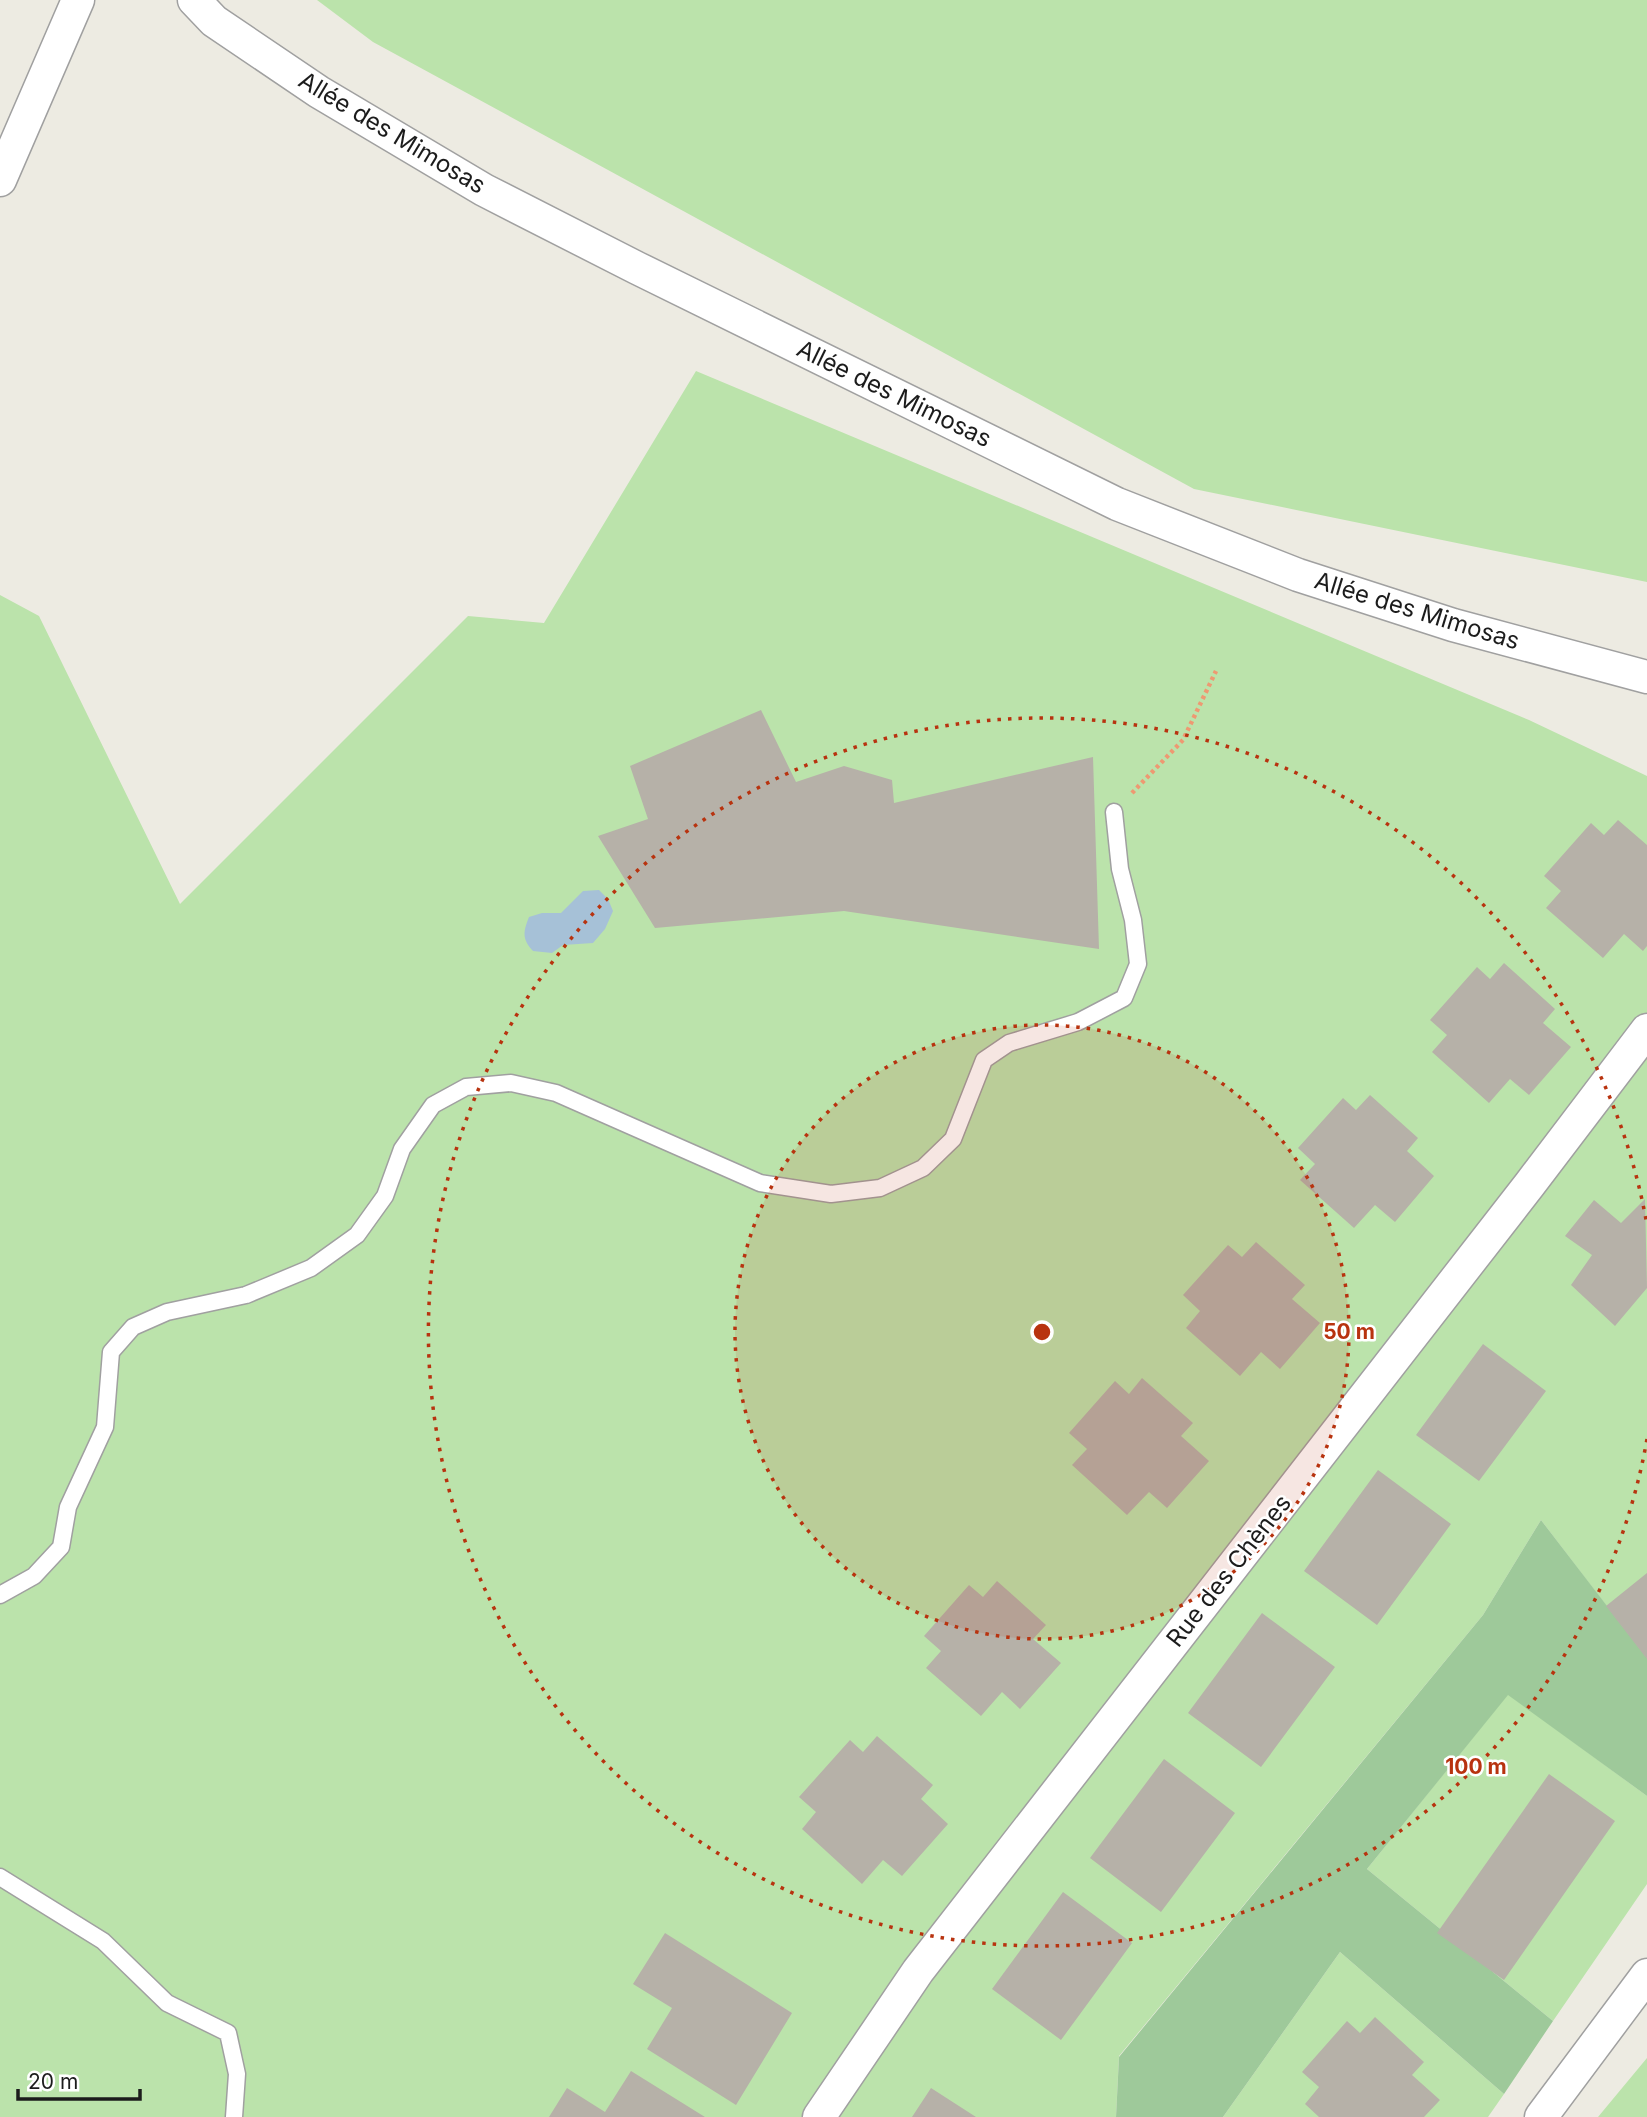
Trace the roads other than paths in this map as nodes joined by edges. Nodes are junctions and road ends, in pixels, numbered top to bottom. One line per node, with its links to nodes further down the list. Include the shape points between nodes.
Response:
1 (78, 0): 3 (street)
2 (194, 0): 4 (street, Allée des Mimosas, via 214,21 319,92 484,190 1117,504 1311,579 1453,625)
3 (0, 180)
4 (1647, 677)
5 (1114, 811): 7 (lane, via 1138,964 1124,998 1078,1022 1009,1043 984,1060 953,1139 923,1168 880,1188 831,1194 760,1183 556,1093 511,1083 466,1087 433,1105 402,1149 385,1196 357,1235 311,1268 246,1295 167,1312 133,1327 111,1352 105,1427 68,1507 61,1547 34,1576)
6 (1647, 1030): 11 (street, Rue des Chènes, via 918,1972)
7 (0, 1595)
8 (0, 1877): 10 (lane, via 103,1941 167,2003 228,2033 237,2074)
9 (1647, 1975): 12 (street)
10 (234, 2117)
11 (818, 2117)
12 (1541, 2117)

